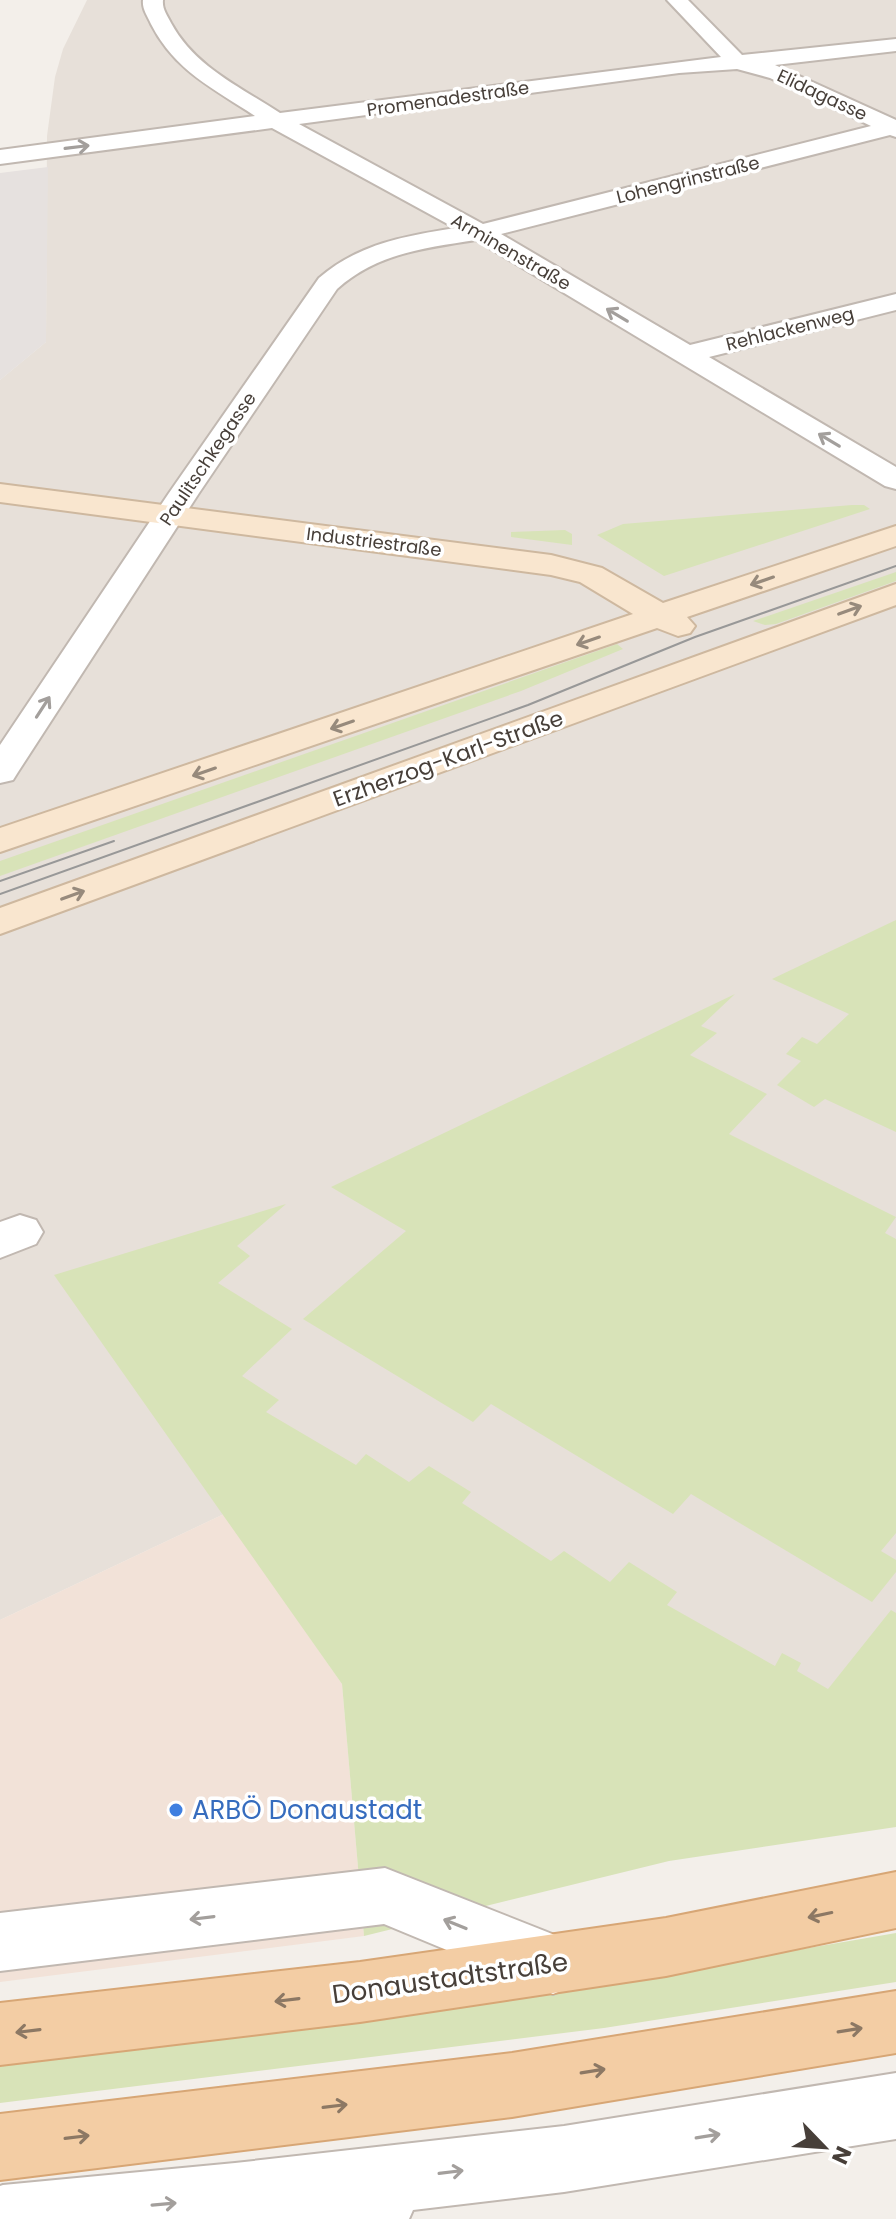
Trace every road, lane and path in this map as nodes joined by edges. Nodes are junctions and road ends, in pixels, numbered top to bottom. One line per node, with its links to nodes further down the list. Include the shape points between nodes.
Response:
1 (153, 0): 5 (street, Arminenstraße, via 159,20 185,60)
2 (677, 0): 4 (street)
3 (896, 45): 4 (street, Promenadestraße)
4 (737, 62): 5 (street, Promenadestraße); 6 (street, Elidagasse, via 778,73)
5 (278, 122): 7 (street, Promenadestraße, one-way to 5); 8 (street, Arminenstraße)
6 (894, 128): 8 (street, Lohengrinstraße)
7 (0, 157)
8 (480, 232): 10 (street, Arminenstraße, one-way to 8); 13 (street, Paulitschkegasse, via 398,245 349,265 328,284)
9 (896, 302): 10 (street, Rehlackenweg)
10 (684, 355): 11 (street, Arminenstraße, one-way to 10)
11 (896, 480)
12 (0, 493): 13 (main road, Industriestraße)
13 (169, 516): 16 (main road, Industriestraße, via 551,565 591,575); 18 (street, Paulitschkegasse, one-way to 13)
14 (896, 535): 16 (main road, one-way to 16)
15 (896, 594): 17 (main road, Erzherzog-Karl-Straße, one-way to 15)
16 (661, 615): 17 (main road, Industriestraße); 19 (main road, one-way to 19)
17 (725, 656): 20 (main road, Erzherzog-Karl-Straße, one-way to 17)
18 (0, 772)
19 (0, 841)
20 (0, 922)
21 (896, 1900): 23 (main road, Donaustadtstraße, one-way to 23, via 666,1947)
22 (0, 1942): 23 (street, one-way to 22, via 385,1896)
23 (553, 1964): 25 (main road, Donaustadtstraße, one-way to 25)
24 (896, 2022): 27 (main road, one-way to 24, via 512,2085)
25 (0, 2034)
26 (896, 2106): 28 (street, one-way to 26, via 564,2159)
27 (0, 2147)
28 (383, 2199): 29 (street)
29 (243, 2208): 30 (street, one-way to 29)
30 (1, 2219)

